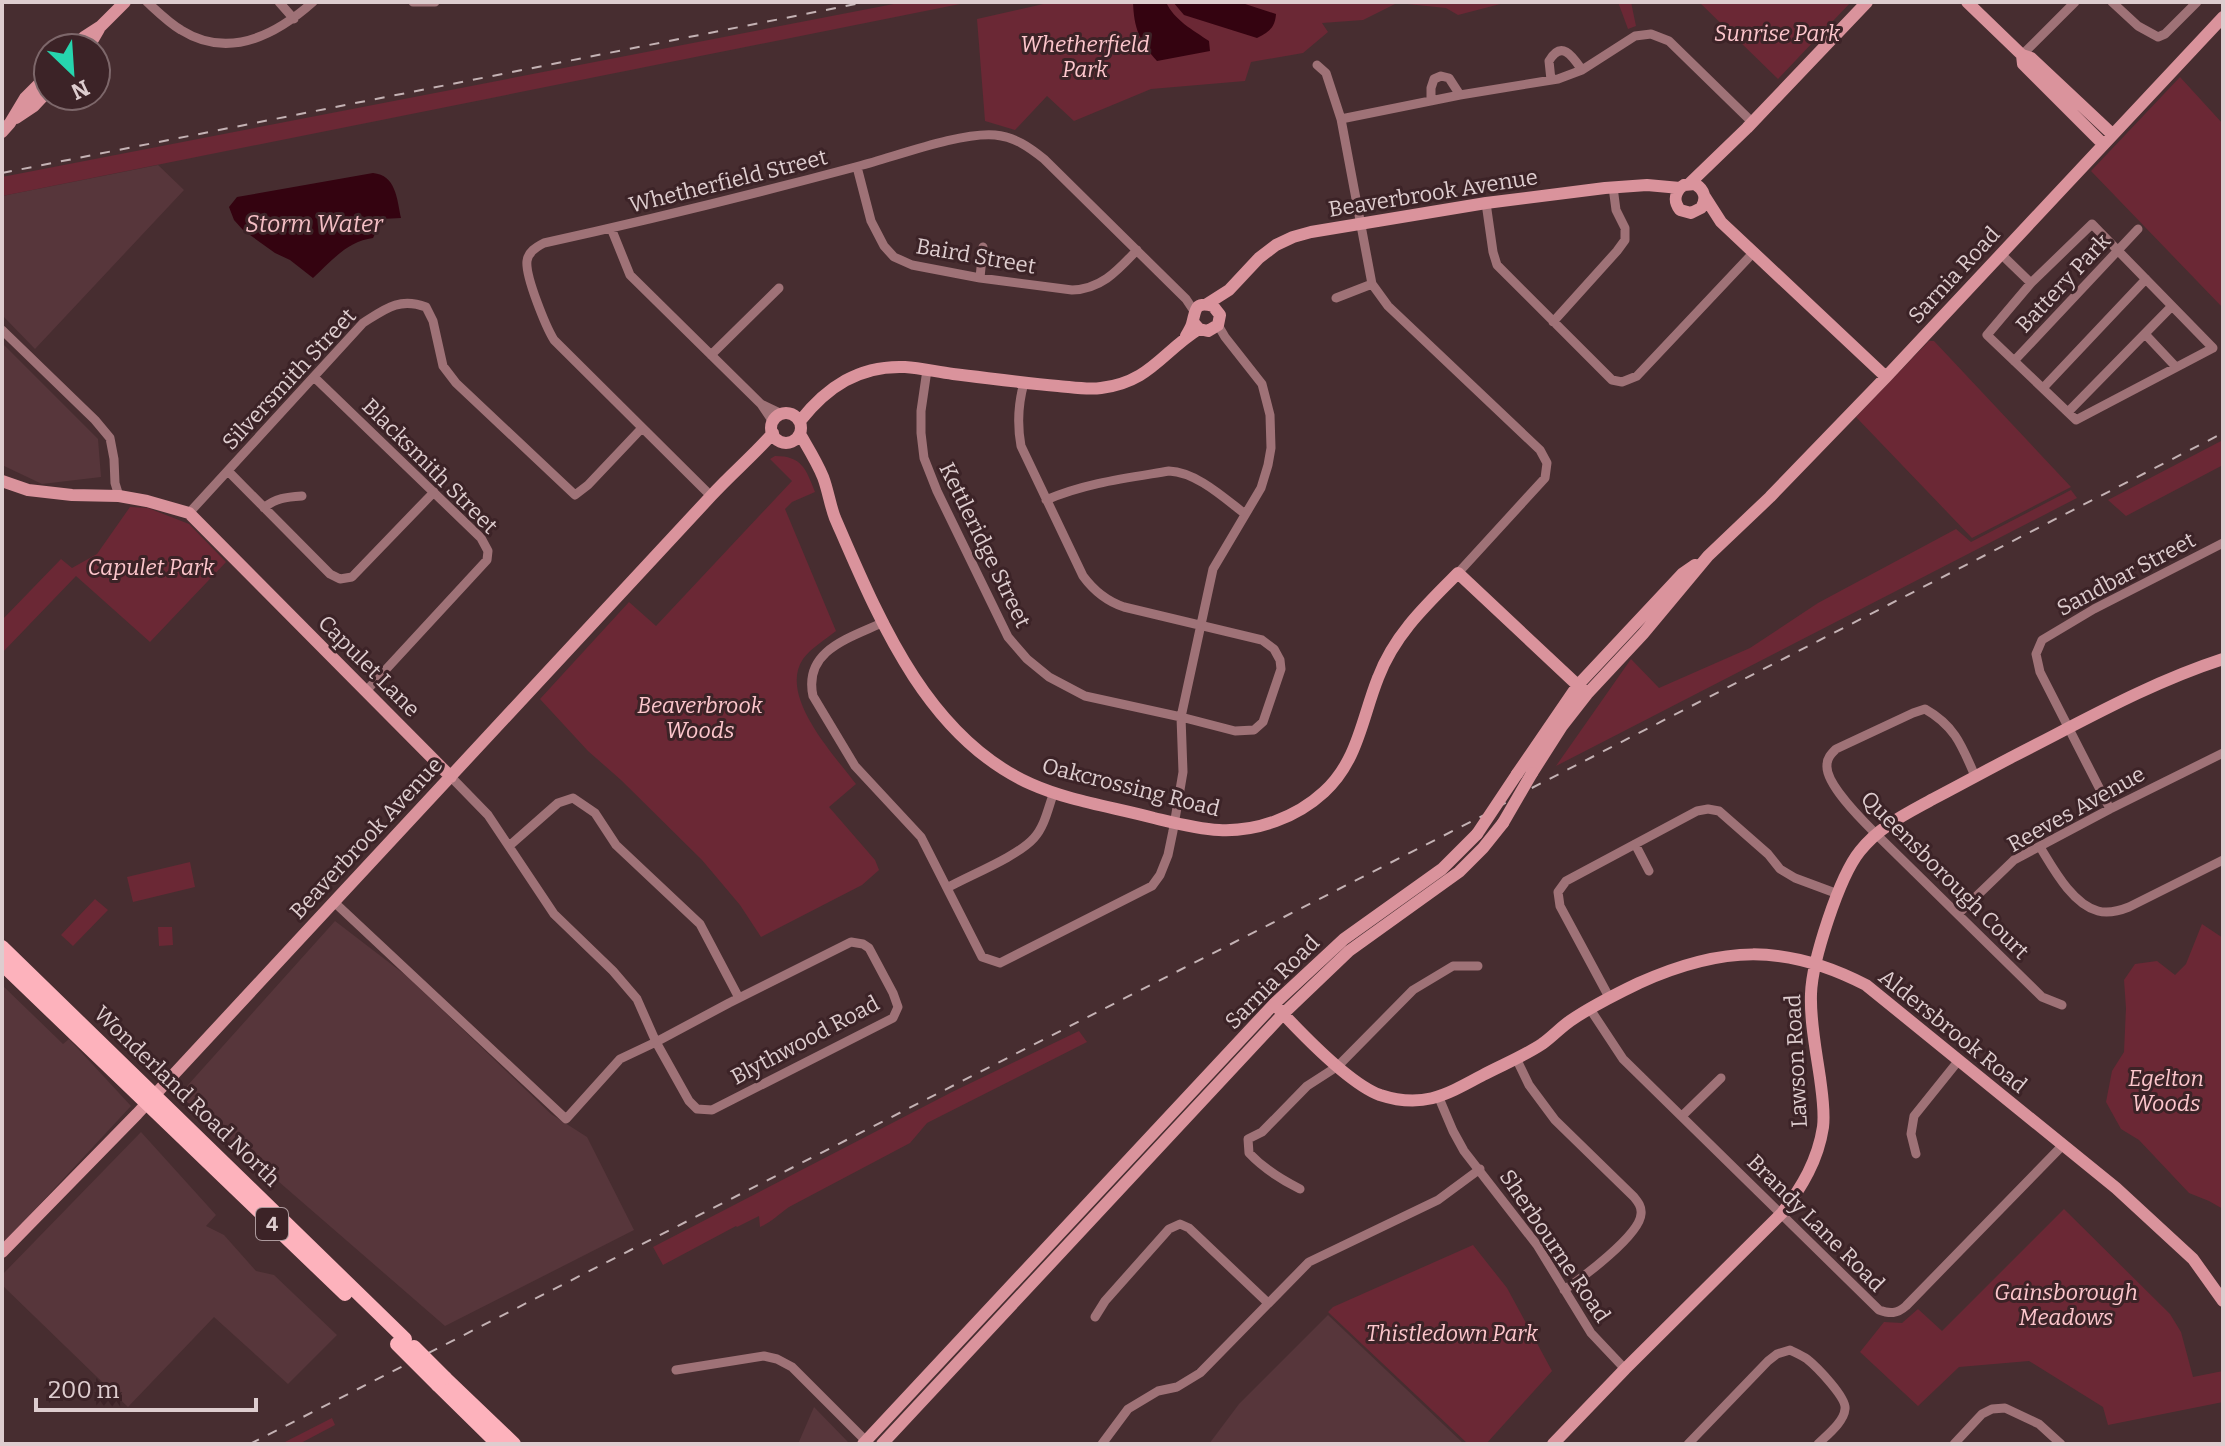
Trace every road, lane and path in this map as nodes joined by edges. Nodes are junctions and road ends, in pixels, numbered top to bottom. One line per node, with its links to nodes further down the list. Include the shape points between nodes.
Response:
1 (125, 2): 14 (street)
2 (147, 2): 13 (street, via 180,30 219,43 254,39)
3 (279, 2): 13 (street)
4 (313, 2): 13 (street)
5 (413, 2): 6 (street)
6 (435, 2)
7 (1867, 2): 26 (street)
8 (1967, 2): 17 (street)
9 (2075, 2): 17 (street)
10 (2112, 2): 11 (street, via 2158,37)
11 (2197, 2)
12 (2223, 17): 28 (street, Sarnia Road)
13 (294, 19)
14 (101, 26): 15 (street); 16 (street)
15 (92, 32)
16 (97, 32)
17 (2022, 55): 28 (street, via 2023,64)
18 (1317, 65): 25 (street, Oakcrossing Road, via 1326,73)
19 (1582, 70): 20 (street); 20 (street, via 1572,55 1559,52 1549,61); 26 (street, via 1635,36 1651,34 1669,41)
20 (1551, 80): 22 (street)
21 (32, 91): 27 (street)
22 (1460, 95): 23 (street); 23 (street, via 1449,78 1441,76 1434,79)
23 (1431, 101): 25 (street)
24 (32, 108): 27 (street)
25 (1341, 119): 37 (street, Oakcrossing Road)
26 (1752, 122): 29 (street)
27 (6, 127)
28 (2108, 139): 44 (street, Sarnia Road)
29 (1709, 166): 32 (street); 33 (street)
30 (857, 167): 38 (street, Whetherfield Street); 41 (street, Whetherfield Street, via 970,137 1014,140 1044,159); 45 (street, Baird Street, via 871,221 894,257)
31 (1613, 187): 32 (street, Beaverbrook Avenue); 34 (street, Beaverbrook Avenue); 53 (street, via 1625,240)
32 (1682, 190): 33 (street, via 1695,184); 35 (street, via 1680,210)
33 (1704, 194): 35 (street); 36 (street)
34 (1486, 203): 37 (street, Beaverbrook Avenue); 53 (street, via 1497,265)
35 (1696, 212): 36 (street)
36 (1721, 222): 43 (street)
37 (1359, 224): 48 (street, Oakcrossing Road); 52 (street, Beaverbrook Avenue, via 1311,232 1276,245)
38 (611, 228): 56 (street, via 630,275); 65 (street, Whetherfield Street, via 544,243 527,258 527,268 554,340)
39 (2138, 229): 42 (street, Battery Park)
40 (983, 247): 45 (street)
41 (1137, 250): 45 (street, Baird Street, via 1109,278 1085,289); 52 (street, Whetherfield Street)
42 (2118, 251): 46 (street); 47 (street, via 2092,224); 57 (street, Battery Park)
43 (1754, 252): 53 (street, via 1630,380 1612,380); 61 (street)
44 (2001, 254): 47 (street); 61 (street, Sarnia Road)
45 (980, 278)
46 (2146, 279): 51 (street); 63 (street)
47 (2031, 283): 57 (street, via 1987,335)
48 (1372, 284): 50 (street); 78 (street, Oakcrossing Road, via 1388,306 1540,450 1547,463 1545,478)
49 (779, 288): 56 (street)
50 (1336, 298)
51 (2172, 306): 55 (street); 58 (street, via 2213,348)
52 (1205, 318): 62 (street, via 1149,371 1117,384 1098,388); 76 (street, Whetherfield Street, via 1262,384 1270,415 1268,465)
53 (1553, 322)
54 (2, 330): 70 (street, via 110,438)
55 (2145, 334): 58 (street); 64 (street)
56 (711, 355): 66 (street)
57 (2014, 361): 63 (street)
58 (2176, 367): 64 (street, via 2076,420)
59 (927, 370): 62 (street); 66 (street, via 902,367 844,380); 84 (street, Kettleridge Street, via 921,411 924,458 1008,637 1049,677 1085,696)
60 (314, 377): 65 (street, Silversmith Street, via 363,323 388,307 411,302 426,307 443,366 456,383 575,495); 67 (street, Silversmith Street); 69 (street, Blacksmith Street)
61 (1886, 377): 82 (street, Sarnia Road, via 1708,556 1643,634)
62 (1024, 383): 73 (street, via 1017,428)
63 (2043, 388): 64 (street)
64 (2068, 412)
65 (642, 428): 72 (street, Whetherfield Street)
66 (786, 428): 72 (street, Beaverbrook Avenue); 79 (street, Oakcrossing Road, via 814,460)
67 (228, 471): 74 (street); 75 (street, Silversmith Street)
68 (2, 481): 70 (street, Capulet Lane, via 28,490)
69 (434, 492): 74 (street, via 352,577 340,579); 83 (street, Blacksmith Street, via 481,538 487,560)
70 (119, 496): 75 (street, Capulet Lane)
71 (302, 496): 74 (street, via 271,501)
72 (711, 496): 88 (street, Beaverbrook Avenue)
73 (1046, 500): 76 (street, via 1091,484 1178,471); 80 (street, via 1083,576 1096,591 1124,607)
74 (264, 508)
75 (189, 513): 83 (street, Capulet Lane)
76 (1245, 514): 80 (street, Whetherfield Street, via 1213,569)
77 (2223, 543): 85 (street, Sandbar Street, via 2042,640 2036,654 2040,672)
78 (1458, 573): 82 (street); 91 (street, Oakcrossing Road, via 1394,645 1353,752 1324,792 1282,819 1241,829 1218,831)
79 (884, 622): 89 (street, Oakcrossing Road, via 915,681 965,740 1004,769); 98 (street, Whetherfield Street, via 818,658 812,671 813,696 855,766 921,837)
80 (1201, 625): 84 (street, Whetherfield Street); 84 (street, Kettleridge Street, via 1269,644 1280,660 1280,675 1263,722 1254,730 1235,731)
81 (2223, 659): 85 (street, Lawson Road, via 2133,694)
82 (1582, 690): 109 (street, Sarnia Road, bridge, via 1477,834 1442,869 1344,939); 109 (street, Sarnia Road, bridge, via 1483,848)
83 (366, 691): 88 (street, Capulet Lane)
84 (1181, 717): 91 (street, Whetherfield Street, via 1183,772)
85 (2069, 729): 87 (street, Lawson Road); 90 (street, Sandbar Street)
86 (2223, 753): 90 (street, Reeves Avenue)
87 (1975, 776): 92 (street, Lawson Road); 92 (street, Queensborough Court, via 1960,740 1925,709 1836,749 1829,756 1827,775)
88 (451, 777): 94 (street, Capulet Lane); 100 (street, Beaverbrook Avenue)
89 (1054, 792): 91 (street, Oakcrossing Road); 98 (street, via 1033,839)
90 (2110, 809): 95 (street, Reeves Avenue)
91 (1174, 823): 98 (street, Whetherfield Street, via 1168,855 1152,886 1000,963 982,957)
92 (1876, 834): 99 (street, Lawson Road, via 1853,862); 101 (street, Queensborough Court)
93 (1635, 844): 97 (street); 99 (street, via 1697,811 1719,811 1780,869); 106 (street, via 1566,881 1558,892 1560,906)
94 (509, 846): 107 (street, via 558,803 573,798 586,806 616,845 700,924); 111 (street, Capulet Lane, via 554,914 637,999)
95 (2040, 847): 96 (street, via 2059,878 2098,911 2129,907); 101 (street, Reeves Avenue, via 2014,860)
96 (2223, 860)
97 (1649, 871)
98 (947, 888)
99 (1838, 894): 103 (street, Lawson Road)
100 (334, 902): 111 (street, Blythwood Road, via 566,1119 620,1059); 117 (street, Beaverbrook Avenue)
101 (1958, 914): 108 (street, Queensborough Court, via 2042,997)
102 (2, 947): 117 (main road, Wonderland Road North / 4)
103 (1815, 963): 106 (street, Aldersbrook Road, via 1727,954 1687,963); 113 (street, Aldersbrook Road, via 1866,985); 123 (street, Lawson Road, via 1811,1017 1824,1124 1802,1187)
104 (2, 964): 117 (main road, Wonderland Road North / 4)
105 (1478, 966): 114 (street, via 1453,966 1413,990)
106 (1609, 997): 110 (street, Aldersbrook Road)
107 (739, 998): 111 (street, Blythwood Road); 111 (street, Blythwood Road, via 851,942 869,948 898,1007 893,1018 712,1110 697,1109 689,1101)
108 (2062, 1005)
109 (1279, 1009): 114 (street, Aldersbrook Road); 132 (street, Sarnia Road); 135 (street, Sarnia Road)
110 (1590, 1009): 112 (street, Aldersbrook Road); 118 (street, Brandy Lane Road, via 1623,1059)
111 (656, 1042)
112 (1516, 1058): 116 (street, Aldersbrook Road); 125 (street, via 1555,1120 1640,1205 1642,1216 1635,1228 1595,1269)
113 (1959, 1060): 119 (street, Aldersbrook Road); 120 (street, via 1914,1116)
114 (1338, 1066): 116 (street, Aldersbrook Road, via 1377,1094 1399,1100); 122 (street, via 1248,1139 1249,1153 1259,1163)
115 (1721, 1078): 118 (street)
116 (1439, 1098): 121 (street, Sherbourne Road, via 1464,1151)
117 (150, 1100): 124 (street, Beaverbrook Avenue); 131 (main road, Wonderland Road North / 4, bridge)
118 (1682, 1116): 123 (street, Brandy Lane Road)
119 (2062, 1146): 123 (street, Brandy Lane Road, via 1899,1312 1879,1310); 126 (street, Aldersbrook Road, via 2193,1259)
120 (1916, 1154)
121 (1480, 1169): 125 (street, Sherbourne Road); 127 (street, via 1438,1200 1309,1262)
122 (1300, 1189)
123 (1782, 1213): 129 (street, Lawson Road)
124 (2, 1252)
125 (1564, 1290): 129 (street, Sherbourne Road, via 1591,1333)
126 (2223, 1301)
127 (1268, 1303): 128 (street, via 1180,1224 1169,1229); 136 (street, via 1200,1373 1128,1409)
128 (1095, 1317)
129 (1625, 1369): 137 (street, Lawson Road)
130 (676, 1370): 132 (street, via 764,1356 777,1359 792,1367)
131 (441, 1381): 133 (main road, Wonderland Road North / 4); 134 (main road, Wonderland Road North / 4)
132 (866, 1443)
133 (498, 1444)
134 (514, 1444)
135 (882, 1444)
136 (1102, 1444)
137 (1553, 1444)
138 (1688, 1444): 139 (street, via 1768,1361 1790,1350 1807,1359 1846,1406)
139 (1818, 1444)
140 (1954, 1444): 141 (street, via 1982,1414 2005,1408 2039,1424)
141 (2061, 1444)

